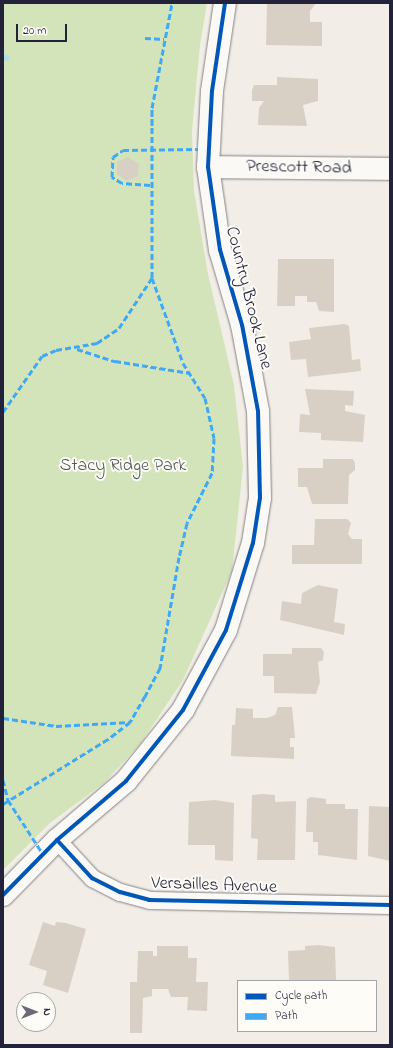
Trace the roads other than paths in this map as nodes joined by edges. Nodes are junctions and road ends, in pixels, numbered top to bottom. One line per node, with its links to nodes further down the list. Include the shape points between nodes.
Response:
1 (225, 3): 2 (street, Country Brook Lane, via 212,84)
2 (208, 167): 3 (street, Prescott Road); 4 (street, Country Brook Lane, via 220,250 242,325 258,411 260,498 253,543 226,630 183,710 126,781)
3 (390, 169)
4 (57, 840): 5 (street, Country Brook Lane); 6 (street, Versailles Avenue, via 92,878 120,892 149,900)
5 (3, 894)
6 (390, 905)

